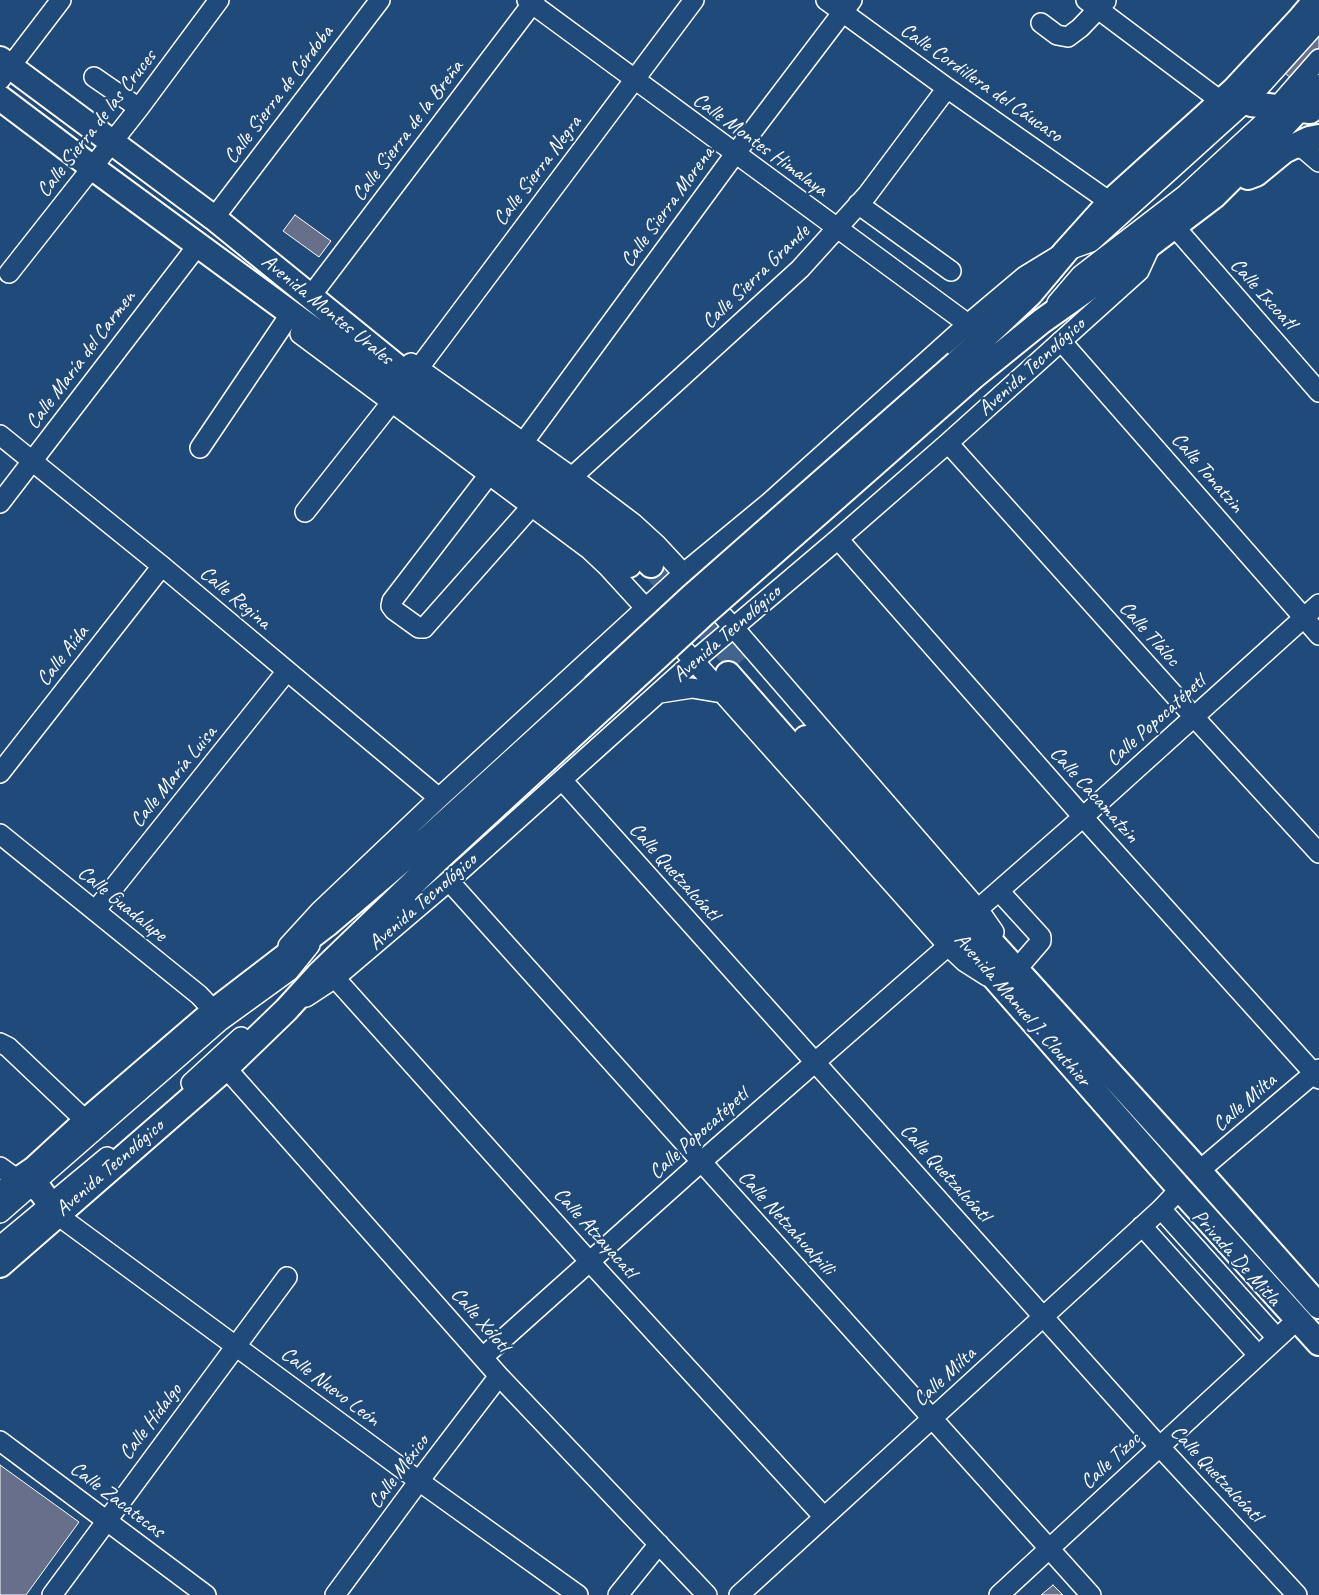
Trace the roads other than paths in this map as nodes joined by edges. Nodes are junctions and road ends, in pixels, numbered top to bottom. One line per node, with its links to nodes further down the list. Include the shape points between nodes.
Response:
1 (61, 0): 13 (street)
2 (219, 0): 20 (street, Calle Sierra de las Cruces)
3 (380, 0): 31 (street, Calle Sierra de Córdoba)
4 (694, 0): 15 (street, Calle Sierra Negra)
5 (826, 0): 9 (street, Calle Cordillera del Cáucaso)
6 (1316, 0): 19 (main road, Avenida Tecnológico)
7 (531, 1): 15 (street, Calle Montes Himalaya); 41 (street, Calle Sierra de la Breña)
8 (1098, 3): 11 (street, via 1068,38 1057,35); 19 (street)
9 (848, 6): 17 (street, Calle Cordillera del Cáucaso); 25 (street, Calle Sierra Morena)
10 (1319, 21): 19 (street)
11 (1041, 23)
12 (1319, 59): 21 (street)
13 (3, 68): 23 (main road, Avenida Montes Urales)
14 (94, 77): 20 (street)
15 (635, 80): 25 (street, Calle Montes Himalaya); 46 (street, Calle Sierra Negra)
16 (1319, 87): 21 (main road, Avenida Tecnológico)
17 (947, 88): 29 (street, Calle Cordillera del Cáucaso); 30 (street, Calle Sierra Grande)
18 (0, 98): 27 (main road, Avenida Montes Urales)
19 (1234, 98): 21 (main road, via 1251,104); 29 (main road, Avenida Tecnológico); 36 (street, via 1091,242)
20 (139, 108): 23 (street, Calle Sierra de las Cruces)
21 (1298, 109): 28 (main road, Avenida Tecnológico); 42 (street, via 1262,124 1185,195 1082,274)
22 (1319, 137): 24 (main road)
23 (112, 142): 27 (street, Calle Sierra de las Cruces); 31 (main road, Avenida Montes Urales)
24 (1295, 146): 26 (street); 28 (main road, via 1256,174)
25 (735, 154): 33 (street, Calle Montes Himalaya); 51 (street, Calle Sierra Morena)
26 (1319, 162)
27 (93, 168): 35 (main road, Avenida Montes Urales); 39 (street, Calle Sierra de las Cruces)
28 (1214, 196): 32 (main road, Avenida Tecnológico)
29 (1110, 202): 36 (main road, Avenida Tecnológico)
30 (858, 204): 33 (street, Calle Sierra Grande); 38 (street)
31 (214, 218): 37 (main road, Avenida Montes Urales)
32 (1174, 226): 34 (main road, Avenida Tecnológico); 48 (street, Calle Ixcoatl)
33 (837, 229): 44 (street, Calle Montes Himalaya); 56 (street, Calle Sierra Grande, via 800,269)
34 (1152, 243): 42 (main road, Avenida Tecnológico); 45 (street, Avenida Tecnológico, via 1139,271)
35 (198, 245): 40 (main road, Avenida Montes Urales); 54 (street, Calle María del Carmen)
36 (1066, 251): 44 (street, Avenida Tecnológico, via 1025,276); 47 (main road, Avenida Tecnológico)
37 (270, 264): 40 (main road, Avenida Montes Urales, via 406,374 611,527 646,570); 41 (street, via 294,274)
38 (950, 271)
39 (9, 273)
40 (255, 287): 43 (street, via 267,308)
41 (316, 289): 46 (street)
42 (1042, 321): 47 (main road, Avenida Tecnológico)
43 (285, 322): 49 (street); 53 (street)
44 (968, 324): 62 (street, Avenida Tecnológico, via 770,502)
45 (1061, 341): 52 (street, Avenida Tecnológico); 65 (street, Calle Tonatzin)
46 (418, 369): 51 (street)
47 (965, 370): 83 (main road, Avenida Tecnológico, bridge, via 691,597 427,839); 87 (main road, Avenida Tecnológico, bridge, via 436,861)
48 (1319, 392)
49 (391, 403): 55 (street); 59 (street)
50 (0, 435): 54 (street, Calle Regina)
51 (523, 443): 56 (street)
52 (948, 443): 60 (street, Avenida Tecnológico); 72 (street, Calle Tláloc)
53 (200, 448)
54 (32, 462): 57 (street, Calle María del Carmen); 61 (street, Calle Regina)
55 (488, 476): 58 (street); 58 (street, via 392,601 391,606 419,628 426,626)
56 (572, 477): 62 (street, via 633,523)
57 (0, 503)
58 (531, 507): 64 (street, via 590,550)
59 (305, 512)
60 (838, 539): 66 (street, Avenida Tecnológico); 76 (street, Calle Cacamatzin)
61 (162, 566): 69 (street, Calle Regina); 73 (street, Calle Aída)
62 (684, 573): 64 (street, Avenida Tecnológico); 66 (street)
63 (1319, 604): 65 (street, Calle Popocatépetl)
64 (646, 609): 68 (street); 75 (street, Avenida Tecnológico)
65 (1304, 617): 67 (street, Calle Tonatzin); 72 (street, Calle Popocatépetl)
66 (734, 628): 68 (street, Avenida Tecnológico); 81 (street)
67 (1319, 635)
68 (694, 661): 70 (street); 71 (street, Avenida Tecnológico)
69 (287, 671): 75 (street, Calle Regina); 82 (street, Calle María Luisa)
70 (730, 678): 71 (street); 84 (street); 86 (main road, Avenida Manuel J. Clouthier)
71 (659, 694): 74 (street, Avenida Tecnológico)
72 (1194, 717): 76 (street, Calle Popocatépetl); 78 (street, Calle Tláloc)
73 (0, 773)
74 (562, 780): 79 (street, Avenida Tecnológico); 90 (street, Calle Quetzalcóatl)
75 (439, 798): 85 (street, Avenida Tecnológico, via 320,911)
76 (1083, 817): 80 (street, Calle Popocatépetl); 92 (street, Calle Cacamatzin)
77 (0, 834): 82 (street, Calle Guadalupe)
78 (1319, 853)
79 (449, 881): 87 (street, Avenida Tecnológico); 94 (street, Calle Netzahualpilli)
80 (999, 891): 81 (street, Calle Popocatépetl); 86 (street, via 1041,939)
81 (978, 909): 86 (street, via 997,937)
82 (95, 911): 88 (street, Calle Guadalupe, via 199,995)
83 (326, 925): 85 (main road, Avenida Tecnológico); 96 (street, via 288,972 220,1021 52,1168)
84 (948, 946): 86 (street, via 965,962); 90 (street, Calle Popocatépetl)
85 (268, 970): 88 (main road, Avenida Tecnológico)
86 (1008, 972): 95 (main road, Avenida Manuel J. Clouthier); 97 (main road, Avenida Manuel J. Clouthier)
87 (326, 977): 91 (main road, Avenida Tecnológico, via 286,1010); 99 (street, via 289,992); 104 (street, Calle Atzayacatl)
88 (214, 1011): 93 (main road, Avenida Tecnológico)
89 (0, 1043): 93 (street)
90 (814, 1062): 94 (street, Calle Popocatépetl); 108 (street, Calle Quetzalcóatl)
91 (226, 1068): 99 (main road, Avenida Tecnológico); 114 (street, Calle Xólotl)
92 (1317, 1074): 95 (street, Calle Milta)
93 (86, 1121): 96 (main road, Avenida Tecnológico, via 34,1169)
94 (701, 1162): 104 (street, Calle Popocatépetl); 116 (street, Calle Netzahualpilli)
95 (1200, 1171): 107 (main road, Avenida Manuel J. Clouthier)
96 (16, 1177): 98 (main road, Avenida Tecnológico); 99 (main road, via 40,1190); 101 (street)
97 (1180, 1190): 100 (street, Calle Milta); 109 (main road, Avenida Manuel J. Clouthier)
98 (0, 1196)
99 (54, 1209): 103 (street); 105 (main road, Avenida Tecnológico); 112 (street, Calle Nuevo León, via 67,1222)
100 (1161, 1209): 102 (street, Calle Milta); 110 (street, Privada De Mitla)
101 (0, 1213)
102 (1142, 1226): 108 (street, Calle Milta); 113 (street)
103 (0, 1246)
104 (590, 1262): 114 (street, Calle Popocatépetl); 120 (street, Calle Atzayacatl)
105 (0, 1265)
106 (287, 1277): 112 (street, Calle Hidalgo)
107 (1319, 1306)
108 (1044, 1316): 116 (street, Calle Milta); 118 (street, Calle Quetzalcóatl)
109 (1298, 1319): 110 (street, Calle Tízoc); 111 (main road, Avenida Manuel J. Clouthier)
110 (1277, 1338): 113 (street, Calle Tízoc)
111 (1319, 1343)
112 (236, 1346): 119 (street, Calle Nuevo León); 121 (street, Calle Hidalgo)
113 (1258, 1355): 118 (street, Calle Tízoc)
114 (484, 1357): 115 (street, Calle Xólotl)
115 (500, 1376): 119 (street, Calle México); 122 (street, Calle Xólotl)
116 (933, 1419): 120 (street, Calle Milta); 123 (street, Calle Netzahualpilli)
117 (0, 1440): 121 (street, Calle Zacatecas)
118 (1160, 1447): 123 (street, Calle Tízoc); 133 (street, Calle Quetzalcóatl)
119 (419, 1481): 126 (street, Calle México); 127 (street, Calle Nuevo León)
120 (824, 1517): 130 (street, Calle Milta)
121 (106, 1520): 124 (street, Calle Hidalgo); 125 (street, Calle Zacatecas)
122 (659, 1544): 128 (street); 129 (street, Calle Xólotl)
123 (1050, 1548): 131 (street, Calle Tízoc); 132 (street, Calle Netzahualpilli)
124 (52, 1595)
125 (206, 1595)
126 (336, 1595)
127 (578, 1595)
128 (618, 1595)
129 (707, 1595)
130 (739, 1595)
131 (999, 1595)
132 (1091, 1595)
133 (1297, 1595)

